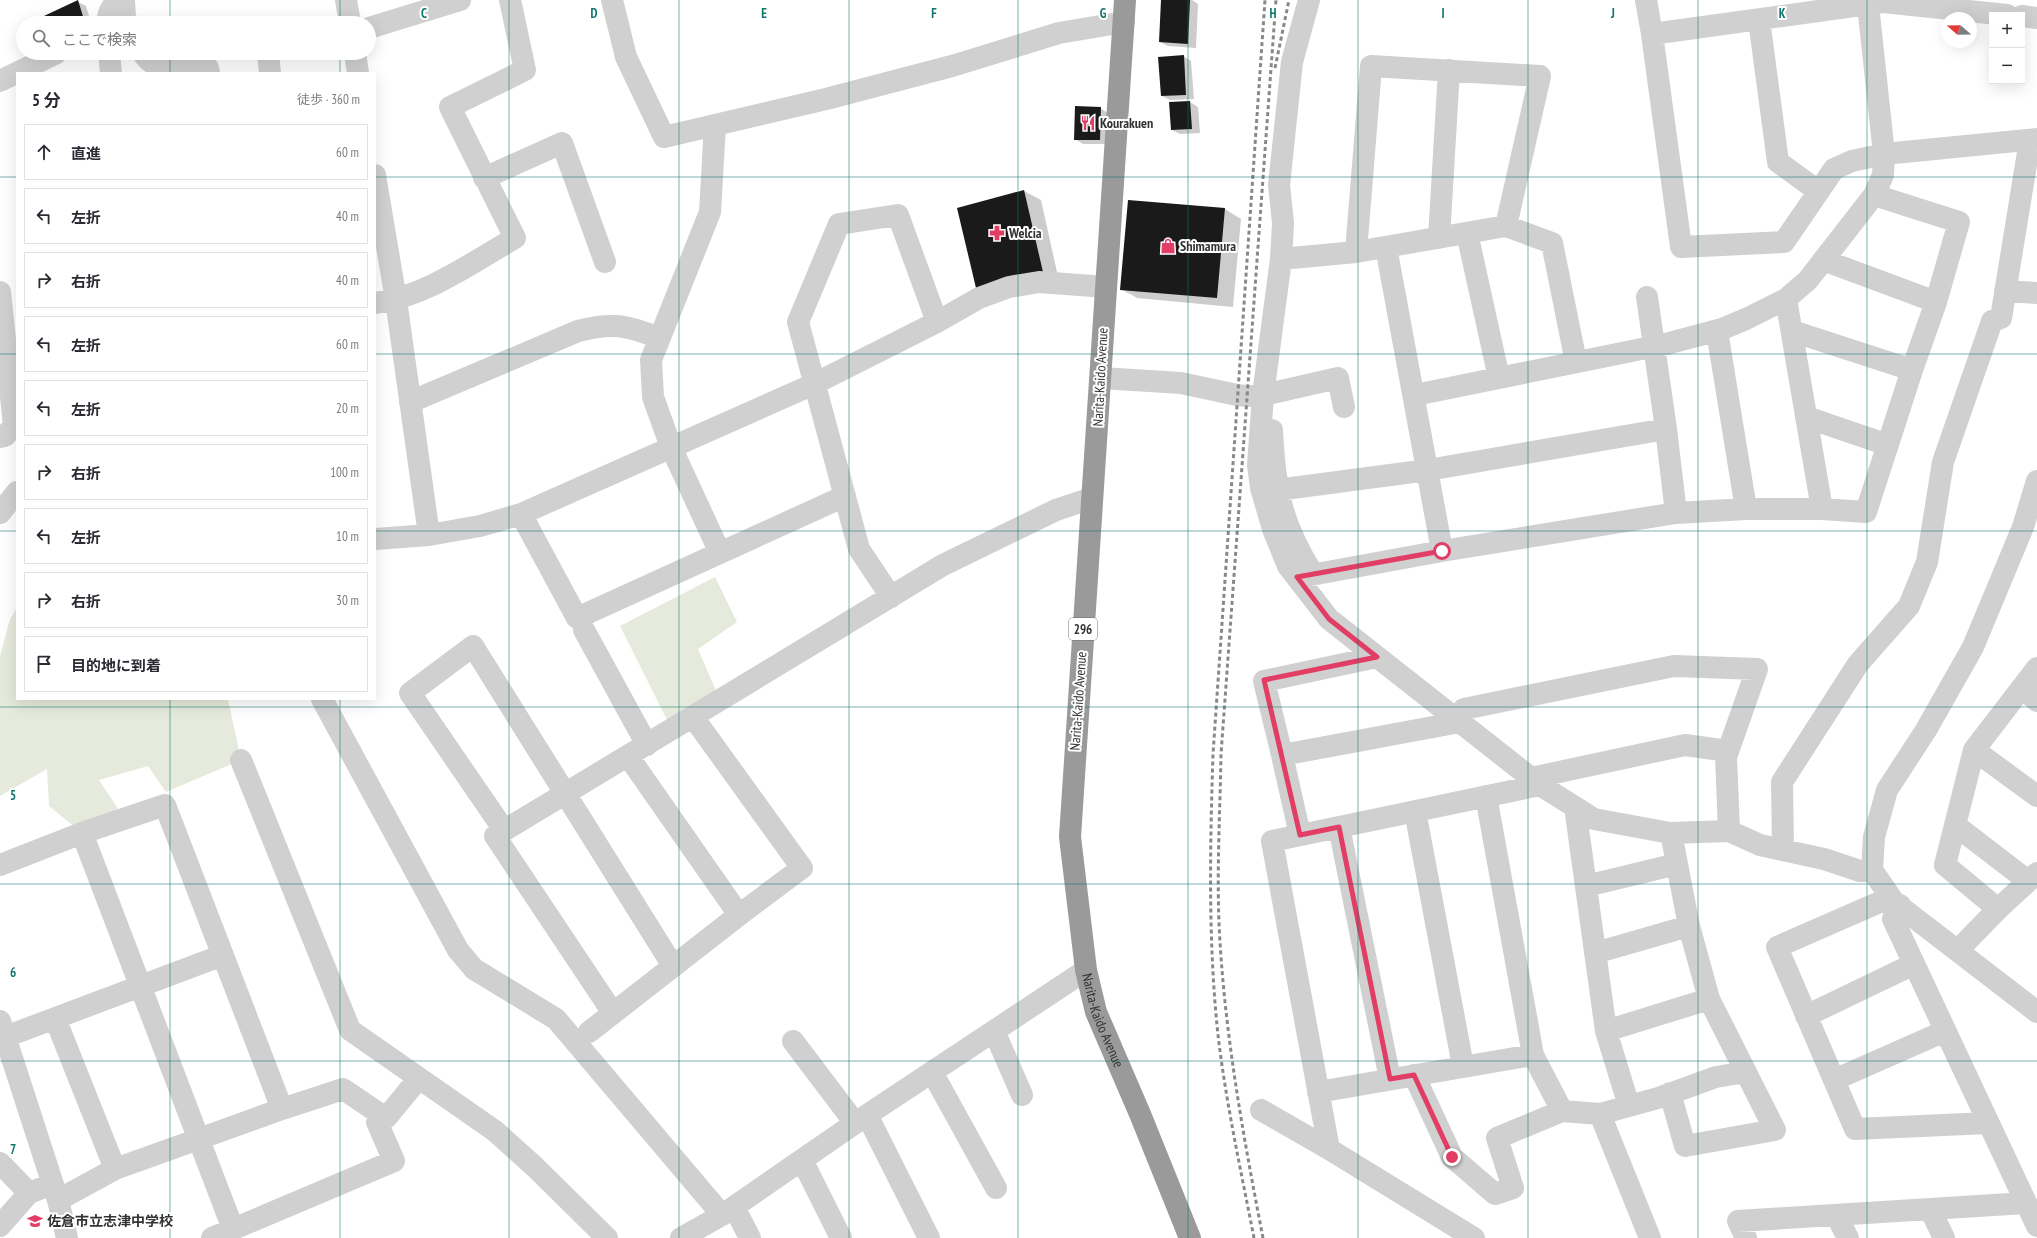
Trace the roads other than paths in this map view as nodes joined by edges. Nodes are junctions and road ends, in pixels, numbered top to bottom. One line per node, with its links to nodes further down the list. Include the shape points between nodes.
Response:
1 (124, 0): 11 (street, via 111,8); 12 (street)
2 (346, 0): 13 (street)
3 (460, 0): 18 (street)
4 (510, 0): 36 (street, via 525,70 450,107)
5 (612, 0): 33 (street, via 626,57 664,137)
6 (1125, 0): 17 (highway, Narita-Kaido Avenue / 296)
7 (1309, 0): 45 (street, via 1292,70 1279,185)
8 (1646, 0): 19 (street)
9 (1868, 5): 10 (street, via 1883,2); 16 (street); 35 (street)
10 (1989, 13)
11 (109, 16)
12 (125, 16)
13 (349, 16)
14 (2025, 16): 15 (street)
15 (2037, 18)
16 (1759, 20): 19 (street); 38 (street, via 1778,162)
17 (1124, 22): 33 (street, via 1059,32 952,66); 48 (highway, Narita-Kaido Avenue / 296)
18 (376, 26)
19 (1652, 34): 38 (street, via 1682,247 1784,242)
20 (43, 60): 26 (street)
21 (110, 60): 27 (street)
22 (269, 60): 29 (street)
23 (356, 60): 30 (street)
24 (153, 64): 28 (street, via 165,70 208,68)
25 (1449, 70): 40 (street, via 1540,76); 42 (street); 44 (street, via 1371,66)
26 (18, 72)
27 (110, 72)
28 (209, 72)
29 (270, 72)
30 (358, 72)
31 (16, 73): 32 (street)
32 (0, 81)
33 (715, 125): 59 (street, via 710,212)
34 (2033, 140): 35 (street); 49 (street)
35 (1884, 154): 38 (street, via 1852,161 1834,169); 39 (street, via 1883,175)
36 (484, 178): 47 (street, via 562,143); 54 (street, via 515,238 438,282)
37 (376, 188): 54 (street)
38 (1818, 191)
39 (1874, 195): 46 (street); 55 (street, via 1959,222)
40 (1506, 226): 41 (street); 62 (street, via 1552,242)
41 (1467, 233): 42 (street); 65 (street)
42 (1439, 238): 43 (street)
43 (1386, 247): 44 (street); 67 (street)
44 (1356, 252): 45 (street)
45 (1281, 259): 69 (street)
46 (1823, 260): 53 (street, via 1808,280); 55 (street)
47 (605, 262)
48 (1106, 287): 56 (street, via 1039,282 1009,287 979,298); 64 (highway, Narita-Kaido Avenue / 296)
49 (2005, 291): 51 (street); 119 (street, via 2001,318 1992,321 1943,462 1926,562 1909,606 1858,664 1782,782)
50 (0, 292): 61 (street)
51 (2037, 293)
52 (1647, 297): 60 (street)
53 (1786, 299): 57 (street); 58 (street)
54 (385, 302): 68 (street)
55 (1936, 302): 63 (street)
56 (937, 322): 66 (street); 66 (street, via 898,215 840,224 798,322)
57 (1716, 331): 60 (street); 82 (street)
58 (1792, 331): 63 (street); 71 (street)
59 (659, 338): 68 (street, via 632,327 597,326 578,331); 75 (street, via 651,360 653,397)
60 (1654, 346): 62 (street); 72 (street)
61 (4, 357): 73 (street, via 14,426 5,436)
62 (1576, 362): 65 (street)
63 (1912, 370): 74 (street)
64 (1101, 378): 69 (street, via 1181,383); 81 (highway, Narita-Kaido Avenue / 296)
65 (1499, 378): 67 (street)
66 (814, 384): 75 (street); 80 (street)
67 (1415, 395): 76 (street)
68 (410, 402): 87 (street)
69 (1262, 402): 70 (street, via 1338,378); 78 (street, via 1272,420 1273,466); 91 (street, via 1258,465 1261,488 1273,529 1288,566)
70 (1344, 408)
71 (1806, 418): 74 (street); 83 (street)
72 (1666, 429): 76 (street); 85 (street)
73 (0, 437)
74 (1888, 445): 83 (street, via 1866,512)
75 (671, 447): 86 (street); 90 (street)
76 (1428, 470): 78 (street); 89 (street)
77 (2037, 481): 122 (street, via 2023,527 1973,647 1926,730 1887,790 1874,836)
78 (1277, 490): 91 (street, via 1287,525 1301,555)
79 (16, 493): 84 (street)
80 (845, 496): 90 (street); 92 (street, via 859,549)
81 (1092, 498): 92 (street, via 1056,510 943,565); 134 (highway, Narita-Kaido Avenue / 296, via 1070,837)
82 (1746, 509): 83 (street); 85 (street)
83 (1822, 509)
84 (0, 513)
85 (1676, 513): 89 (street)
86 (521, 514): 87 (street, via 480,526); 90 (street, via 577,618)
87 (429, 535): 88 (street)
88 (376, 539)
89 (1442, 551): 91 (street)
90 (720, 553)
91 (1305, 576): 94 (street, via 1329,619)
92 (891, 597): 98 (street)
93 (584, 630): 100 (street)
94 (1377, 657): 99 (street); 103 (street, via 1264,680)
95 (2037, 668): 96 (street)
96 (2029, 695): 101 (street)
97 (323, 700): 176 (street, via 458,950 474,968 556,1019)
98 (693, 717): 100 (street); 127 (street, via 802,868)
99 (1460, 722): 102 (street, via 1464,709 1674,666 1757,669); 103 (street); 106 (street)
100 (646, 745): 104 (street)
101 (1974, 750): 109 (street); 112 (street)
102 (1728, 751): 106 (street, via 1685,745); 115 (street, via 1726,757)
103 (1282, 755): 118 (street)
104 (628, 756): 107 (street); 127 (street)
105 (240, 760): 152 (street, via 350,1030)
106 (1535, 782): 108 (street); 110 (street)
107 (565, 794): 114 (street); 114 (street, via 473,646 410,693); 133 (street)
108 (1486, 796): 111 (street); 147 (street)
109 (2037, 796)
110 (1575, 807): 117 (street, via 1594,819); 124 (street)
111 (1415, 811): 113 (street); 148 (street)
112 (1955, 825): 123 (street); 126 (street, via 1945,865)
113 (1339, 827): 118 (street); 153 (street)
114 (504, 830): 138 (street, via 495,836)
115 (1729, 831): 117 (street); 119 (street, via 1760,846)
116 (82, 833): 121 (street); 131 (street, via 165,805); 135 (street)
117 (1671, 833): 120 (street)
118 (1300, 835): 155 (street, via 1272,841)
119 (1783, 850): 122 (street, via 1824,859 1860,871)
120 (1677, 864): 124 (street); 128 (street)
121 (0, 865)
122 (1872, 870): 125 (street)
123 (2033, 877): 126 (street)
124 (1586, 886): 130 (street)
125 (1895, 901): 129 (street); 132 (street, via 1893,919); 139 (street, via 1777,947)
126 (1998, 909): 129 (street)
127 (739, 915): 133 (street)
128 (1689, 926): 130 (street); 136 (street)
129 (1958, 950): 137 (street)
130 (1595, 953): 142 (street)
131 (224, 955): 135 (street); 159 (street)
132 (1914, 964): 139 (street); 143 (street)
133 (673, 966): 138 (street)
134 (1086, 970): 141 (street); 188 (highway, Narita-Kaido Avenue / 296, via 1096,1012)
135 (140, 986): 140 (street); 166 (street)
136 (1709, 999): 142 (street); 150 (street)
137 (2037, 1012)
138 (613, 1013): 144 (street)
139 (1806, 1016): 154 (street)
140 (55, 1018): 145 (street); 170 (street)
141 (994, 1031): 149 (street); 157 (street)
142 (1606, 1031): 158 (street)
143 (1945, 1031): 154 (street); 165 (street)
144 (589, 1032)
145 (2, 1033): 172 (street)
146 (793, 1041): 164 (street)
147 (1533, 1054): 148 (street); 161 (street)
148 (1463, 1066): 151 (street)
149 (932, 1072): 164 (street); 171 (street)
150 (1746, 1072): 156 (street, via 1716,1077); 156 (street, via 1775,1130 1685,1146)
151 (1414, 1075): 153 (street); 161 (street, via 1452,1157 1495,1194 1513,1188 1497,1138)
152 (419, 1078): 162 (street, via 386,1118); 183 (street, via 495,1131)
153 (1390, 1079): 155 (street)
154 (1834, 1080): 165 (street, via 1855,1129)
155 (1318, 1092): 167 (street)
156 (1670, 1093): 158 (street)
157 (1022, 1095)
158 (1629, 1106): 163 (street)
159 (282, 1108): 162 (street, via 343,1090); 166 (street)
160 (1260, 1110): 167 (street)
161 (1562, 1111): 163 (street)
162 (379, 1113): 180 (street, via 377,1122 394,1160)
163 (1600, 1114): 190 (street)
164 (861, 1119): 168 (street); 187 (street)
165 (1988, 1123): 174 (street)
166 (198, 1139): 170 (street); 180 (street)
167 (1329, 1149): 189 (street)
168 (802, 1160): 176 (street); 186 (street)
169 (0, 1163): 173 (street)
170 (115, 1169): 172 (street)
171 (996, 1188)
172 (55, 1192): 173 (street); 181 (street)
173 (29, 1193): 178 (street)
174 (2026, 1203): 175 (street); 179 (street)
175 (1930, 1209): 177 (street); 193 (street)
176 (728, 1211): 184 (street); 185 (street)
177 (1836, 1215): 191 (street, via 1738,1221); 192 (street)
178 (0, 1226)
179 (2037, 1226)
180 (233, 1229): 182 (street)
181 (67, 1238)
182 (212, 1238)
183 (607, 1238)
184 (681, 1238)
185 (750, 1238)
186 (841, 1238)
187 (929, 1238)
188 (1190, 1238)
189 (1474, 1238)
190 (1650, 1238)
191 (1746, 1238)
192 (1848, 1238)
193 (1944, 1238)

